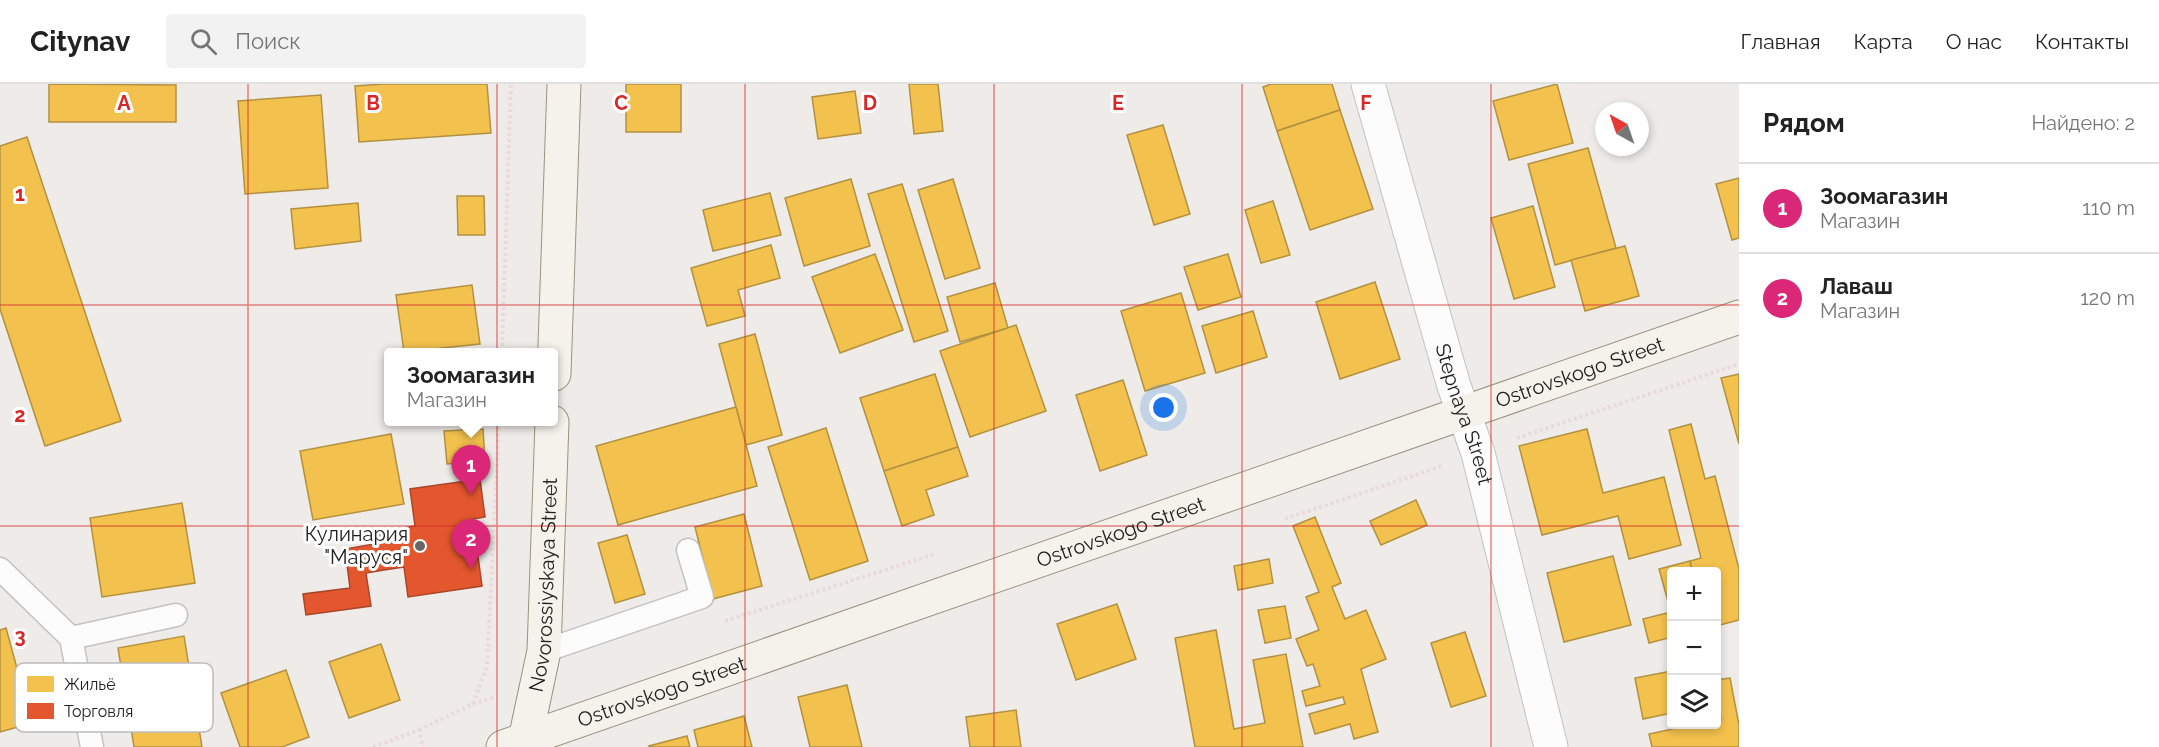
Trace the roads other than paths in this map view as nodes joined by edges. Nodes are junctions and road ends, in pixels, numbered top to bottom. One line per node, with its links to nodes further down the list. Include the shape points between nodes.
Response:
1 (564, 84): 4 (street)
2 (1368, 84): 5 (street, Stepnaya Street)
3 (1739, 317): 5 (street, Ostrovskogo Street)
4 (555, 348)
5 (1463, 415): 14 (street, Ostrovskogo Street); 16 (street, Stepnaya Street, via 1478,453)
6 (552, 426): 11 (street, Novorossiyskaya Street)
7 (688, 550): 11 (lane, via 702,597)
8 (0, 569): 10 (lane)
9 (176, 615): 10 (lane)
10 (71, 638): 12 (lane)
11 (544, 651): 14 (street, Novorossiyskaya Street)
12 (76, 663)
13 (89, 732): 15 (lane)
14 (517, 745)
15 (92, 747)
16 (1551, 747)

